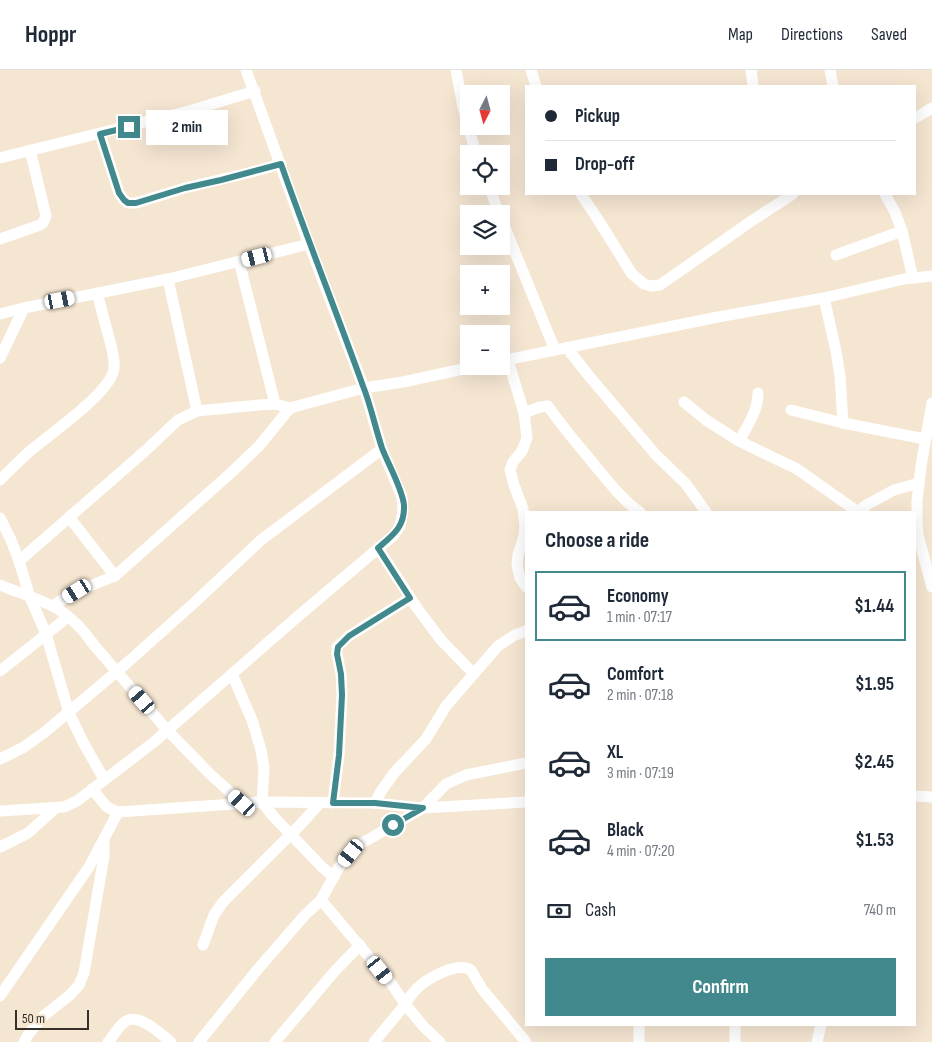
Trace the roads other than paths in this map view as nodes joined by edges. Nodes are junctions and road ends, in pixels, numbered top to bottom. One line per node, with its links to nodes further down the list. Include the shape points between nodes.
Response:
1 (246, 70): 9 (street)
2 (456, 70): 13 (street)
3 (531, 70): 6 (street)
4 (751, 70): 7 (street)
5 (830, 70): 8 (street)
6 (536, 85)
7 (753, 85)
8 (833, 85)
9 (255, 92): 12 (street); 16 (street)
10 (932, 108): 11 (street)
11 (916, 117)
12 (100, 134): 14 (street); 16 (street, via 119,193 128,203)
13 (474, 145)
14 (30, 150): 15 (street); 21 (street, via 46,216 36,227)
15 (0, 158)
16 (281, 164): 23 (street)
17 (582, 195): 18 (street, via 632,274 651,286 660,284)
18 (791, 195)
19 (886, 195): 20 (street)
20 (902, 231): 24 (street); 26 (street)
21 (0, 239)
22 (510, 240): 34 (street)
23 (309, 244): 25 (street); 39 (street)
24 (836, 255)
25 (239, 261): 27 (street); 43 (street)
26 (913, 278): 28 (street); 30 (street)
27 (168, 279): 29 (street); 45 (street)
28 (932, 279)
29 (97, 293): 31 (street); 53 (street, via 111,345 112,377 90,402)
30 (824, 298): 33 (street); 48 (street, via 840,376)
31 (24, 308): 32 (street); 35 (street)
32 (0, 314)
33 (567, 348): 34 (street); 56 (street, via 656,455 686,484)
34 (555, 350): 36 (street)
35 (0, 358)
36 (510, 360)
37 (460, 370): 39 (street)
38 (510, 375): 47 (street)
39 (364, 388): 44 (street); 51 (street)
40 (758, 393): 50 (street, via 755,413)
41 (684, 402): 50 (street)
42 (932, 403): 49 (street)
43 (274, 404): 44 (street); 45 (street)
44 (290, 408): 65 (street, via 252,452)
45 (197, 410): 59 (street, via 178,420)
46 (791, 410): 48 (street)
47 (524, 413): 55 (street, via 548,406 615,488); 61 (street, via 527,438 510,470 524,509)
48 (843, 423): 49 (street)
49 (925, 439): 52 (street)
50 (740, 441): 57 (street, via 796,469)
51 (382, 449): 63 (street, via 402,497 404,511 397,532); 76 (street, via 262,540)
52 (927, 459): 54 (street)
53 (0, 480)
54 (919, 483): 58 (street, via 894,490); 68 (street, via 918,534)
55 (638, 511)
56 (705, 511)
57 (857, 511)
58 (859, 511)
59 (69, 516): 64 (street); 65 (street)
60 (0, 518): 64 (street)
61 (525, 526)
62 (525, 526): 67 (street, via 518,555 520,578)
63 (378, 548): 70 (street); 77 (street)
64 (19, 561): 69 (street)
65 (115, 576): 71 (street, via 77,591)
66 (0, 586): 69 (street)
67 (525, 586)
68 (932, 587)
69 (30, 597): 71 (street); 74 (street)
70 (410, 598): 78 (street, via 441,640); 91 (street, via 349,636 338,647 342,695)
71 (52, 606): 72 (street)
72 (68, 617): 74 (street); 76 (street, via 85,632)
73 (525, 631): 78 (street, via 498,646)
74 (46, 634): 75 (street); 79 (street)
75 (0, 671)
76 (117, 671): 79 (street); 80 (street)
77 (232, 674): 80 (street); 87 (street, via 261,750 264,768)
78 (474, 674): 92 (street, via 446,706 426,739 394,773)
79 (69, 713): 81 (street, via 24,747); 83 (street)
80 (168, 730): 83 (street); 89 (street)
81 (0, 759)
82 (525, 763): 94 (street, via 459,778 446,784)
83 (104, 779): 84 (street)
84 (92, 789): 93 (street, via 70,805); 96 (street, via 108,807)
85 (916, 796): 86 (street)
86 (932, 797)
87 (262, 802): 89 (street); 90 (street); 97 (street)
88 (525, 802): 94 (street)
89 (242, 803): 96 (street)
90 (320, 803): 91 (street); 97 (street)
91 (333, 803): 92 (street)
92 (375, 803): 94 (street)
93 (56, 808): 95 (street); 99 (street, via 28,833)
94 (423, 808): 100 (street, via 357,846)
95 (0, 810)
96 (118, 812): 98 (street)
97 (291, 835): 100 (street); 102 (street, via 223,902 214,915)
98 (104, 840): 104 (street); 109 (street, via 103,866 84,973 79,985 41,1018)
99 (0, 847)
100 (334, 877): 101 (street)
101 (321, 900): 103 (street); 112 (street, via 258,969)
102 (203, 945)
103 (360, 945): 105 (street); 113 (street)
104 (0, 996)
105 (405, 1004): 114 (street); 115 (street); 116 (street, via 412,993 430,979 453,968 467,968)
106 (639, 1026): 117 (street)
107 (735, 1026): 118 (street)
108 (821, 1026): 119 (street)
109 (24, 1042)
110 (108, 1042): 111 (street, via 132,1018 143,1021)
111 (171, 1042)
112 (199, 1042)
113 (275, 1042)
114 (374, 1042)
115 (440, 1042)
116 (526, 1042)
117 (639, 1042)
118 (735, 1042)
119 (817, 1042)

